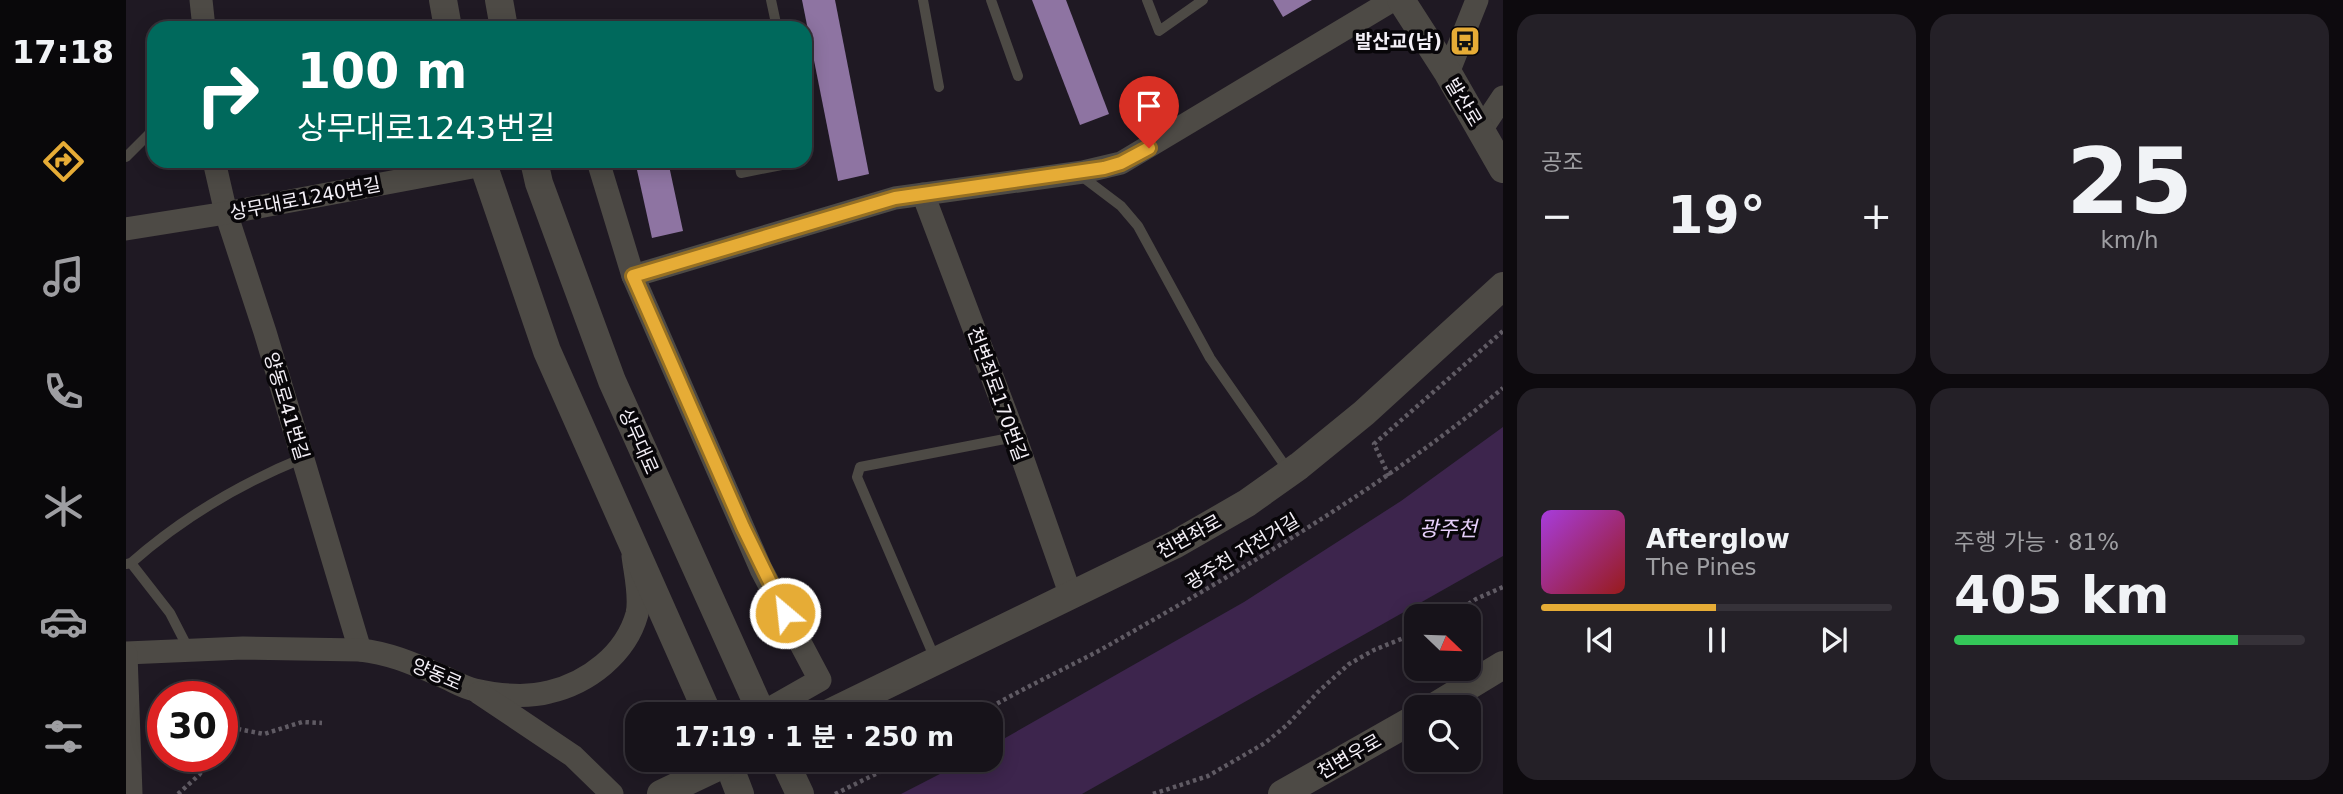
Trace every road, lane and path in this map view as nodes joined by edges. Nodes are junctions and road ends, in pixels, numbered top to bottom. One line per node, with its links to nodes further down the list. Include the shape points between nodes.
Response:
1 (201, 0): 12 (street)
2 (443, 0): 13 (street)
3 (499, 0): 14 (street)
4 (771, 0): 15 (lane)
5 (923, 0): 18 (lane)
6 (991, 0): 17 (lane)
7 (1147, 0): 8 (lane, via 1159,31)
8 (1203, 0)
9 (1393, 0): 31 (street, via 1121,163)
10 (1401, 0): 16 (street, 발산로)
11 (1477, 0): 16 (street)
12 (203, 21)
13 (446, 21)
14 (503, 21)
15 (776, 21)
16 (1448, 74): 20 (street, 발산로)
17 (1018, 76)
18 (939, 87)
19 (1503, 97): 20 (street)
20 (1481, 130): 30 (street, 발산로)
21 (147, 136): 22 (lane)
22 (126, 157)
23 (216, 168): 33 (street, 양동로41번길)
24 (456, 168): 33 (street, 상무대로1240번길)
25 (484, 168): 43 (street, via 547,351)
26 (536, 168): 57 (street, 상무대로, via 612,381)
27 (600, 168): 35 (street)
28 (740, 168): 29 (lane, via 741,173)
29 (766, 168)
30 (1503, 169)
31 (1076, 173): 32 (street); 41 (lane, via 1121,206 1138,226 1210,358)
32 (923, 194): 35 (street, via 895,198); 39 (street, 천변좌로170번길)
33 (226, 213): 34 (street, 상무대로1240번길); 40 (street, 양동로41번길)
34 (126, 229)
35 (633, 276): 58 (street, via 761,569 820,680)
36 (1503, 286): 41 (street, 천변좌로, via 1364,413)
37 (1503, 331): 42 (path, via 1374,444)
38 (1503, 387): 42 (path, 광주천 자전거길)
39 (1015, 436): 46 (street, 천변좌로170번길); 52 (lane, via 860,467 857,477)
40 (303, 458): 44 (lane, via 213,502); 50 (street, 양동로41번길)
41 (1290, 473): 46 (street, 천변좌로, via 1174,545)
42 (1389, 476): 60 (path, 광주천 자전거길, via 1243,567)
43 (630, 539): 54 (street, 양동로, via 638,612 607,663 550,692 523,695); 56 (street)
44 (128, 564): 49 (lane, via 170,612)
45 (1503, 587): 47 (path)
46 (1071, 596): 52 (street, 천변좌로)
47 (1469, 604)
48 (1404, 638): 74 (path, via 1349,664 1265,743 1208,776)
49 (189, 650): 50 (street, 양동로); 51 (street, 양동로)
50 (360, 650): 54 (street, 양동로, via 408,662)
51 (126, 654): 68 (street)
52 (936, 662): 59 (street, 천변좌로)
53 (1503, 666): 55 (street)
54 (473, 690): 70 (street, via 573,755)
55 (1454, 695)
56 (703, 702)
57 (757, 702)
58 (782, 702)
59 (852, 702)
60 (1002, 702)
61 (322, 723): 63 (path, via 302,722 264,734)
62 (1404, 725): 75 (street, 천변우로)
63 (238, 729)
64 (200, 772): 69 (path)
65 (733, 772): 71 (street)
66 (790, 772): 72 (street)
67 (880, 772): 73 (path)
68 (131, 794)
69 (178, 794)
70 (612, 794)
71 (661, 794)
72 (800, 794)
73 (835, 794)
74 (1153, 794)
75 (1282, 794)

